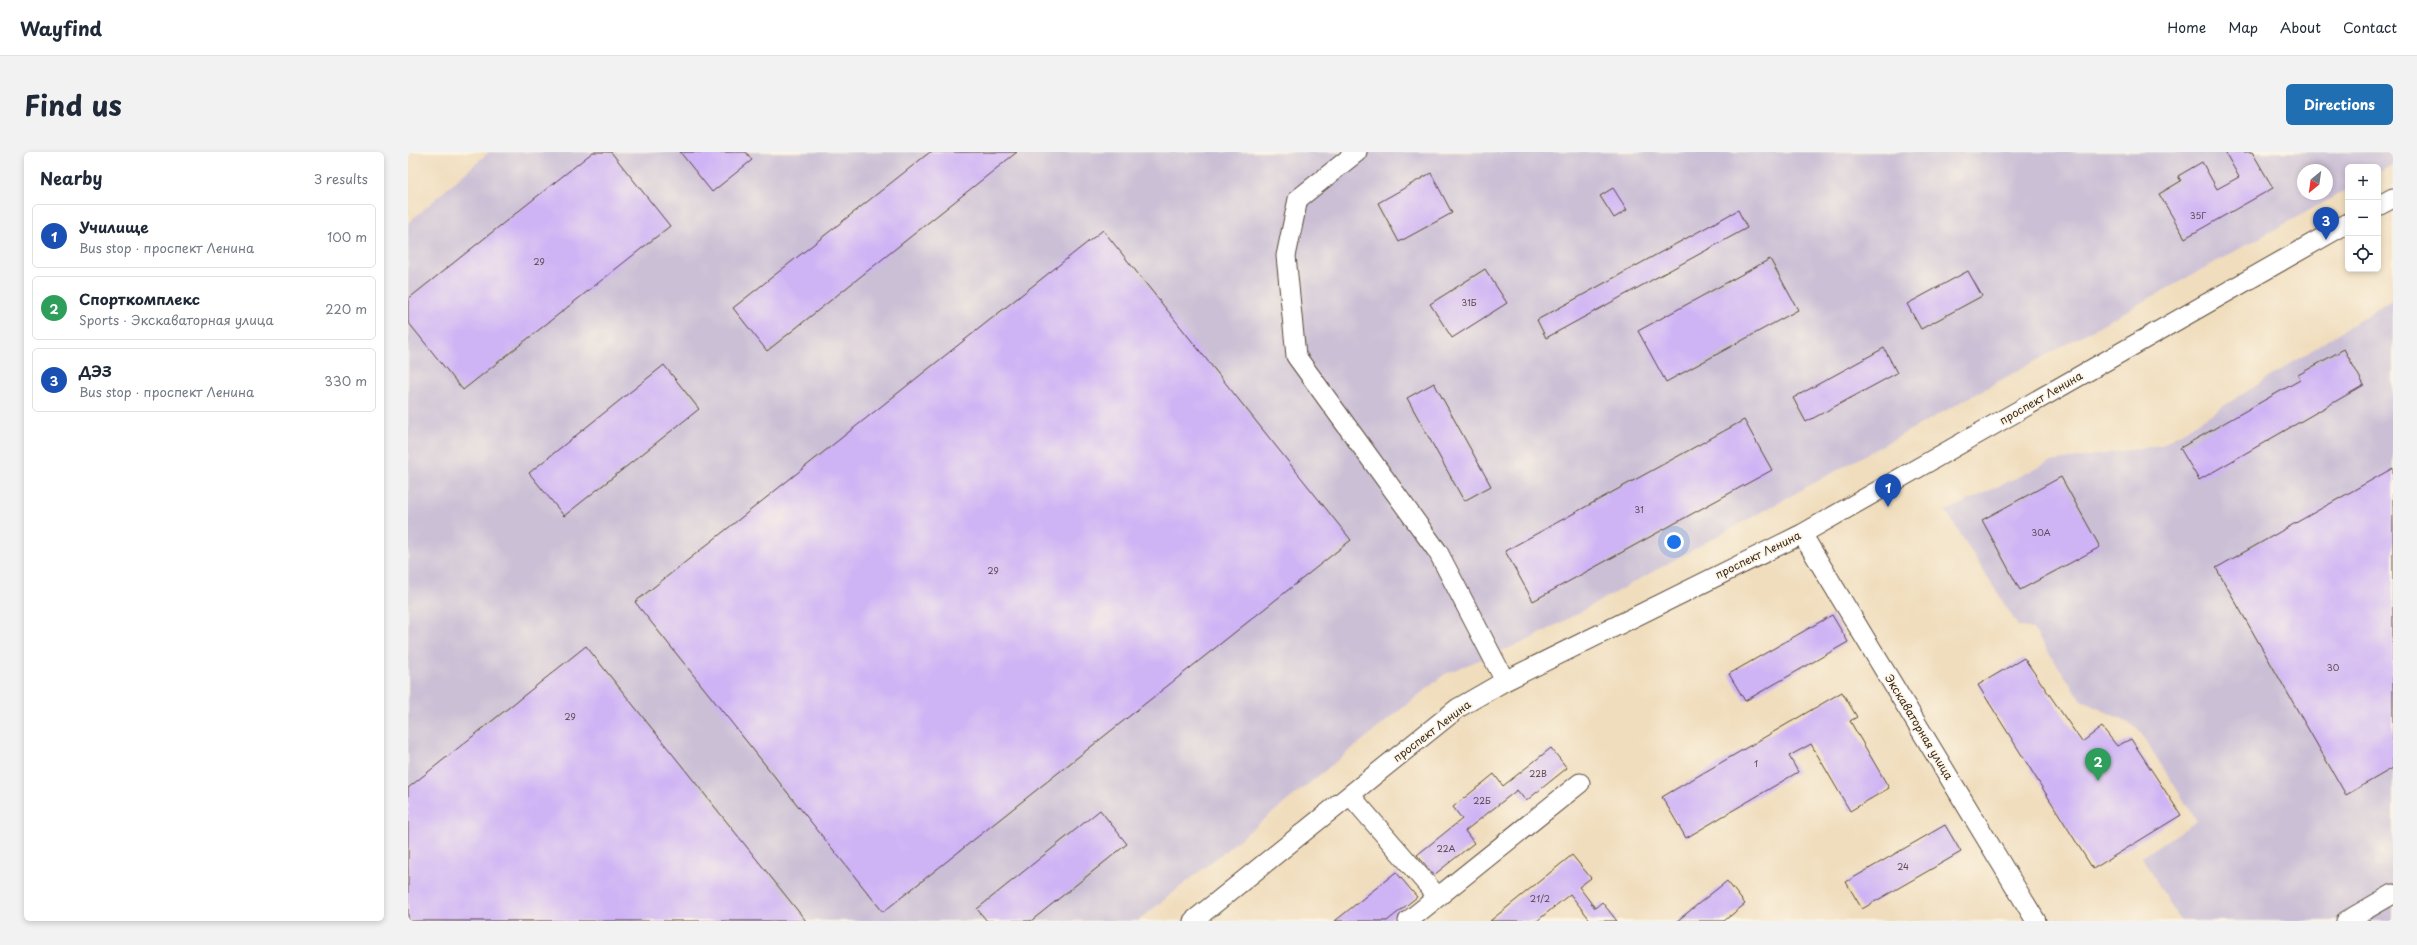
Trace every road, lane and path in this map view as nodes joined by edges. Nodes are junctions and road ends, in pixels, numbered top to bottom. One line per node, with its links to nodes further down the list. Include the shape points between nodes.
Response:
1 (1357, 152): 6 (street, via 1298,199 1286,256 1296,356 1438,552)
2 (2393, 198): 3 (street)
3 (2381, 204)
4 (2345, 226): 5 (street, проспект Ленина)
5 (1802, 534): 6 (street, проспект Ленина); 13 (street, Экскаваторная улица)
6 (1505, 681): 8 (street, проспект Ленина, via 1458,708)
7 (1580, 783): 10 (street)
8 (1350, 795): 10 (street); 11 (street, проспект Ленина)
9 (2393, 894): 14 (street)
10 (1438, 897): 12 (street)
11 (1193, 921)
12 (1408, 921)
13 (2036, 921)
14 (2346, 921)

